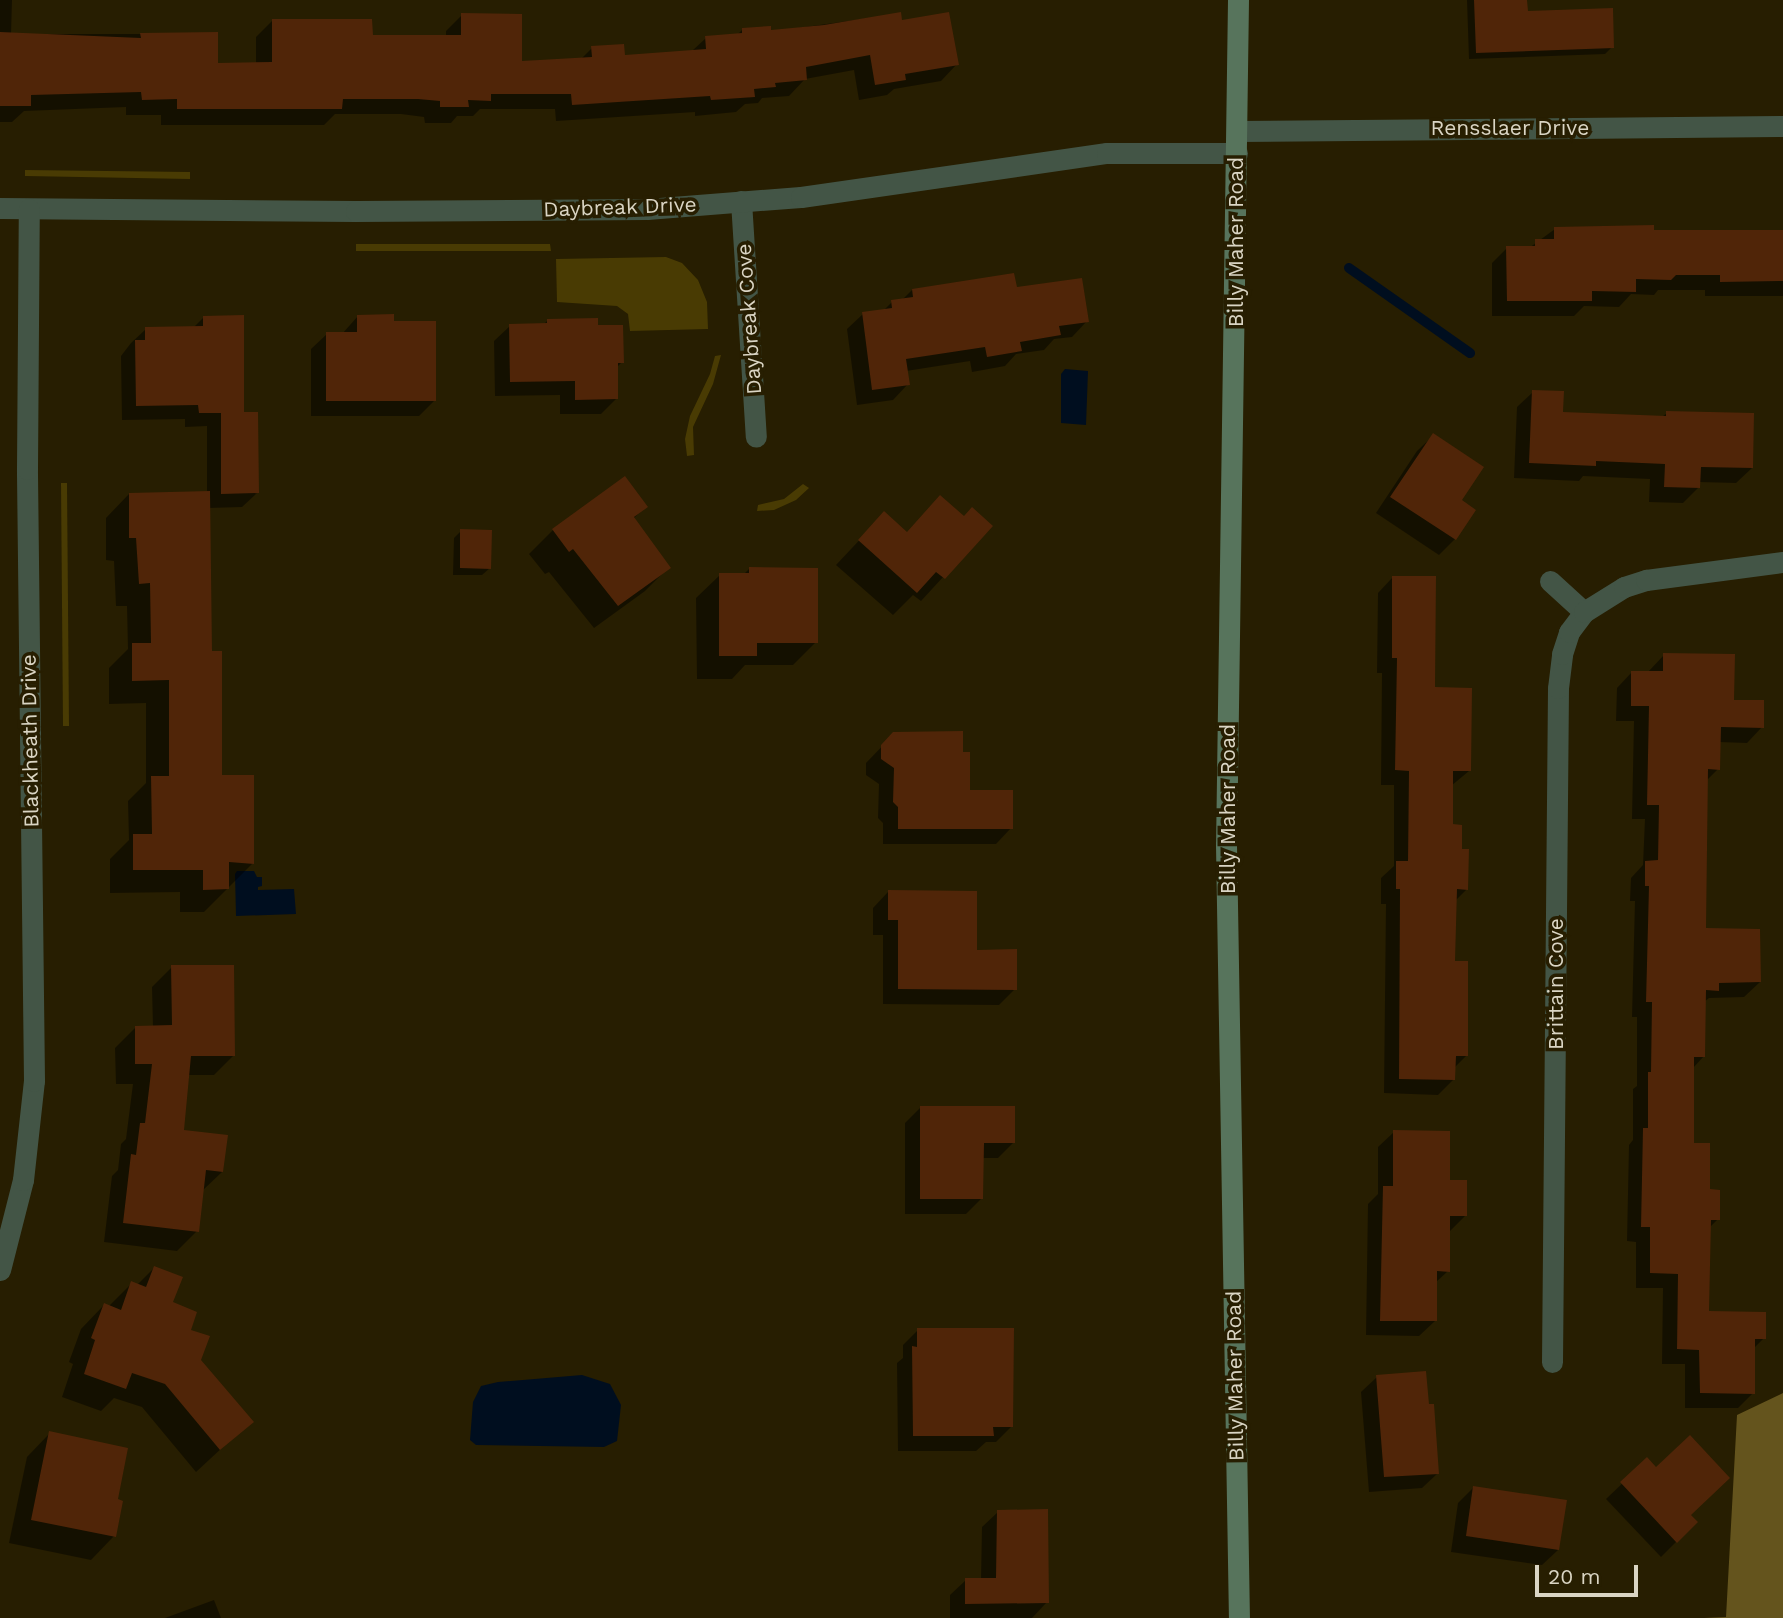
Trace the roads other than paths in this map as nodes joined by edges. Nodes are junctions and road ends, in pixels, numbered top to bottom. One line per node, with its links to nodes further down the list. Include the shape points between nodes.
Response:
1 (1238, 0): 3 (main road, Billy Maher Road)
2 (1783, 126): 3 (street, Rensslaer Drive)
3 (1237, 131): 4 (main road, Billy Maher Road)
4 (1237, 153): 5 (street, Daybreak Drive, via 1107,153 891,186); 14 (main road, Billy Maher Road, via 1226,845)
5 (741, 201): 7 (street, Daybreak Drive, via 647,209 490,211); 8 (street, Daybreak Cove)
6 (0, 208): 7 (street, Daybreak Drive)
7 (29, 209): 12 (street, Blackheath Drive, via 34,1081 23,1180)
8 (756, 437)
9 (1783, 562): 11 (street, Brittain Cove, via 1646,580 1609,594)
10 (1550, 581): 11 (street)
11 (1584, 612): 13 (street, Brittain Cove, via 1569,632 1558,688)
12 (0, 1270)
13 (1552, 1362)
14 (1239, 1618)

